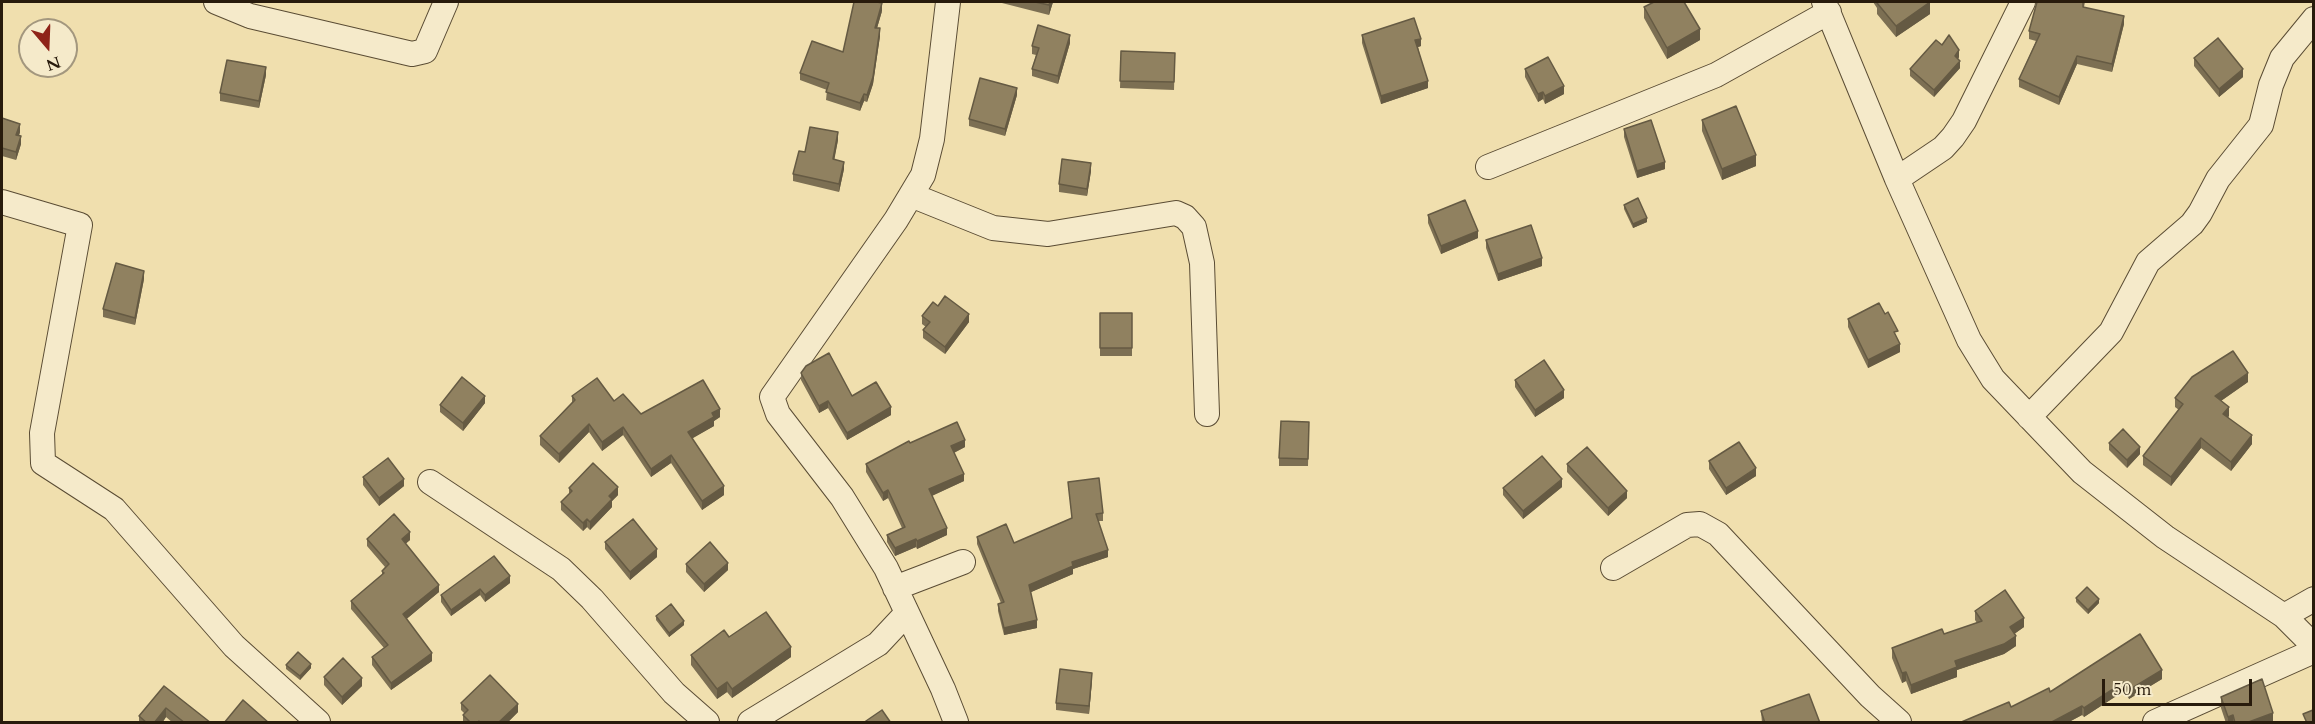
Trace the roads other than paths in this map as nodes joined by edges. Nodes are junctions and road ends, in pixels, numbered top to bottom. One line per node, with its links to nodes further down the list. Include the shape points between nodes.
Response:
1 (216, 2): 2 (street, via 250,16 412,54 425,51)
2 (446, 2)
3 (948, 2): 9 (street, via 932,139 923,175)
4 (2023, 2): 8 (street, via 1953,137)
5 (1826, 7): 7 (street, via 1716,75); 8 (street)
6 (2313, 19): 12 (street, via 2282,58 2261,125 2218,179 2200,213 2148,262 2111,332)
7 (1488, 167)
8 (1897, 179): 12 (street, via 1969,340 1993,379)
9 (911, 195): 11 (street, via 993,228 1048,234 1176,213 1185,217 1194,227 1202,263); 16 (street, via 772,397 778,414 842,497)
10 (2, 202): 22 (street, via 80,225 42,433 43,464 114,509 234,646)
11 (1207, 414)
12 (2029, 417): 19 (street, via 2091,479 2166,537)
13 (430, 482): 23 (street, via 561,569 674,693)
14 (963, 562): 16 (street)
15 (1613, 568): 26 (street, via 1687,525 1700,524 1718,534)
16 (895, 588): 18 (street)
17 (2313, 599): 19 (street)
18 (907, 614): 24 (street, via 878,644); 25 (street)
19 (2284, 616): 20 (street)
20 (2313, 646)
21 (2313, 651): 27 (street)
22 (318, 723)
23 (707, 723)
24 (750, 723)
25 (956, 723)
26 (1899, 723)
27 (2155, 723)

